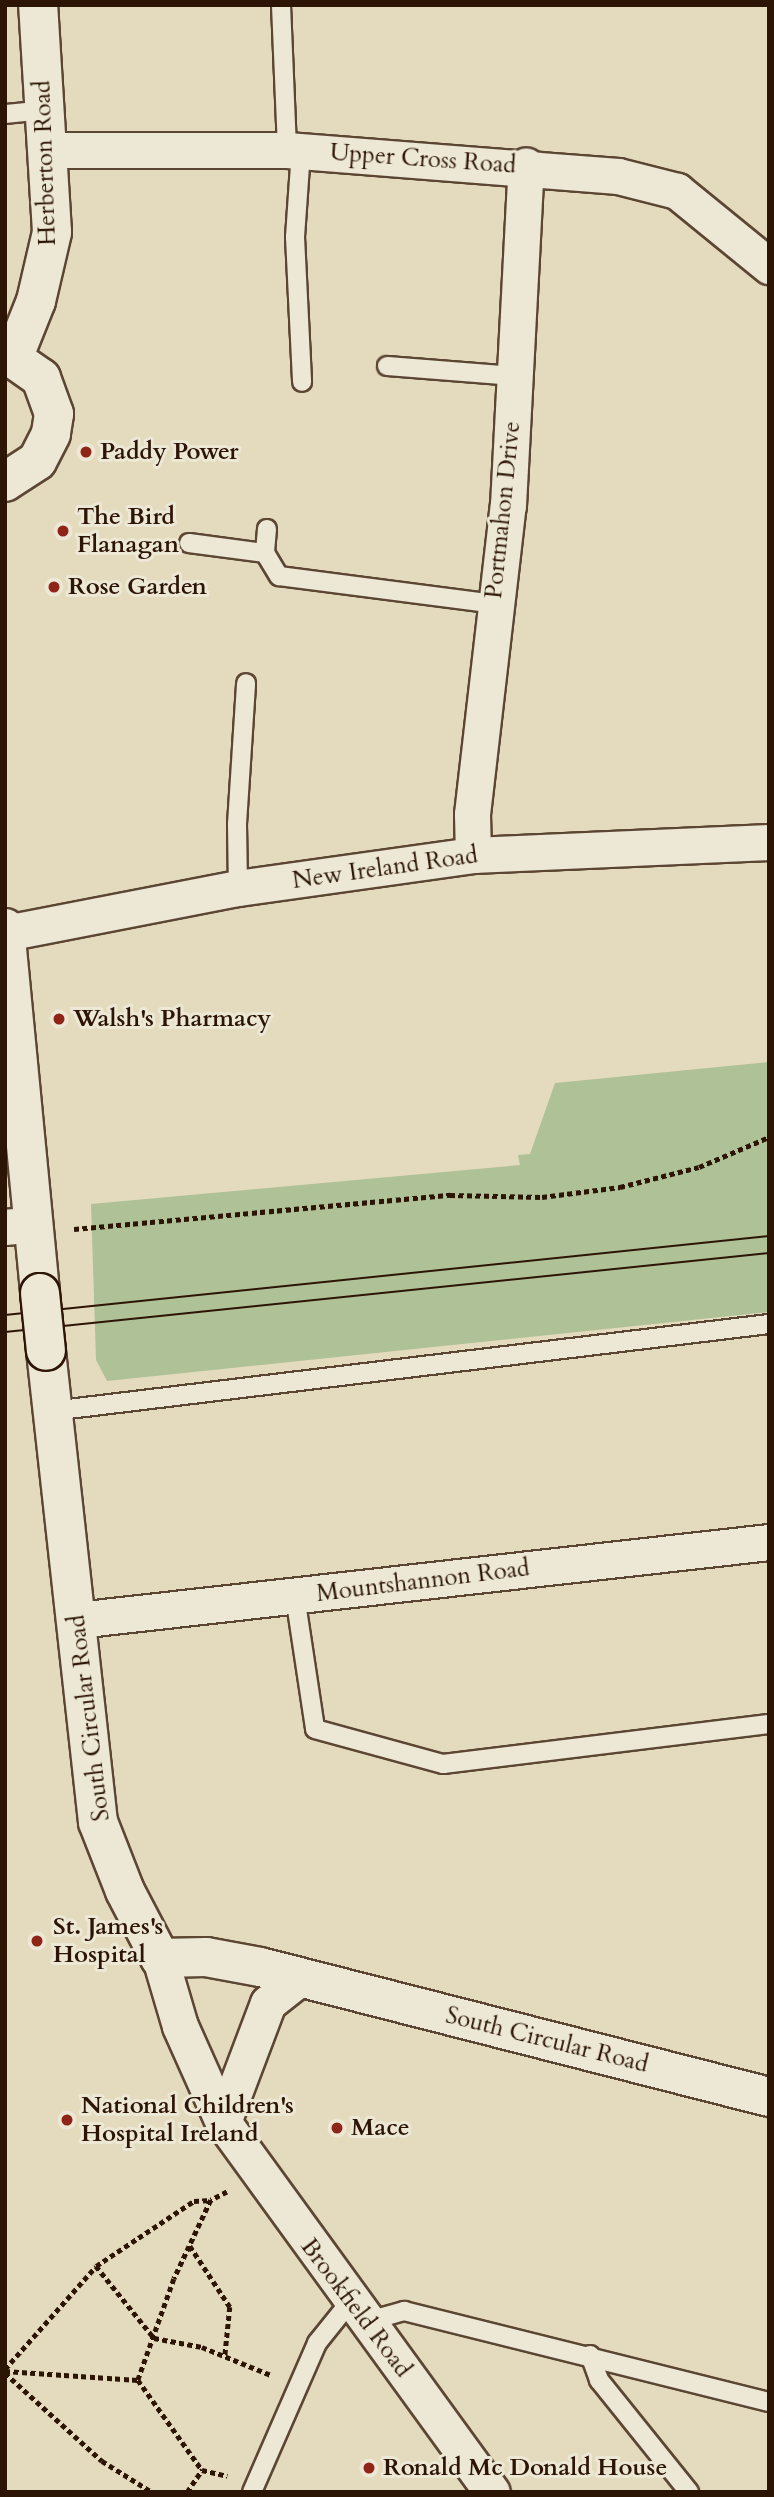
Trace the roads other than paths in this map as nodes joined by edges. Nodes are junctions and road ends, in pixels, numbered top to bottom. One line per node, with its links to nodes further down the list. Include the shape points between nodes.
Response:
1 (38, 5): 3 (main road, Herberton Road)
2 (281, 5): 6 (lane)
3 (45, 110): 4 (lane); 5 (main road, Herberton Road)
4 (5, 114)
5 (48, 150): 6 (street, Upper Cross Road); 9 (main road, Herberton Road, via 49,253 36,301)
6 (294, 150): 7 (street, Upper Cross Road); 12 (lane)
7 (526, 165): 8 (street, Upper Cross Road, via 618,176 677,191); 11 (street, Portmahon Drive)
8 (769, 265)
9 (10, 354): 13 (main road, via 41,378 54,414 51,434 37,461)
10 (387, 366): 11 (lane)
11 (515, 376): 17 (street, Portmahon Drive, via 508,505)
12 (302, 382)
13 (5, 482)
14 (267, 529): 16 (lane)
15 (189, 542): 16 (lane)
16 (265, 553): 17 (lane, via 279,576)
17 (494, 604): 20 (street, Portmahon Drive, via 472,814)
18 (246, 683): 21 (lane)
19 (769, 842): 20 (street, New Ireland Road)
20 (473, 855): 21 (street, New Ireland Road)
21 (238, 888): 22 (street, New Ireland Road)
22 (6, 930): 23 (main road, South Circular Road)
23 (8, 1005): 24 (main road, South Circular Road)
24 (19, 1225): 26 (main road, South Circular Road, bridge, via 39,1283)
25 (769, 1324): 26 (lane)
26 (52, 1411): 29 (main road, South Circular Road)
27 (769, 1542): 28 (street, Mountshannon Road)
28 (295, 1596): 29 (street, Mountshannon Road); 30 (lane, via 315,1729 443,1764)
29 (77, 1620): 31 (main road, South Circular Road, via 98,1822 125,1891)
30 (769, 1724)
31 (160, 1958): 32 (main road, South Circular Road, via 206,1957); 34 (street, Brookfield Road, via 175,2013)
32 (301, 1977): 33 (main road, South Circular Road); 34 (street, via 268,2003)
33 (769, 2097)
34 (223, 2122): 35 (street, Brookfield Road)
35 (358, 2312): 36 (lane, via 404,2311); 38 (lane, via 317,2343); 39 (street, Brookfield Road)
36 (590, 2355): 37 (lane); 40 (lane, via 598,2380)
37 (769, 2402)
38 (253, 2487)
39 (492, 2492)
40 (689, 2492)

